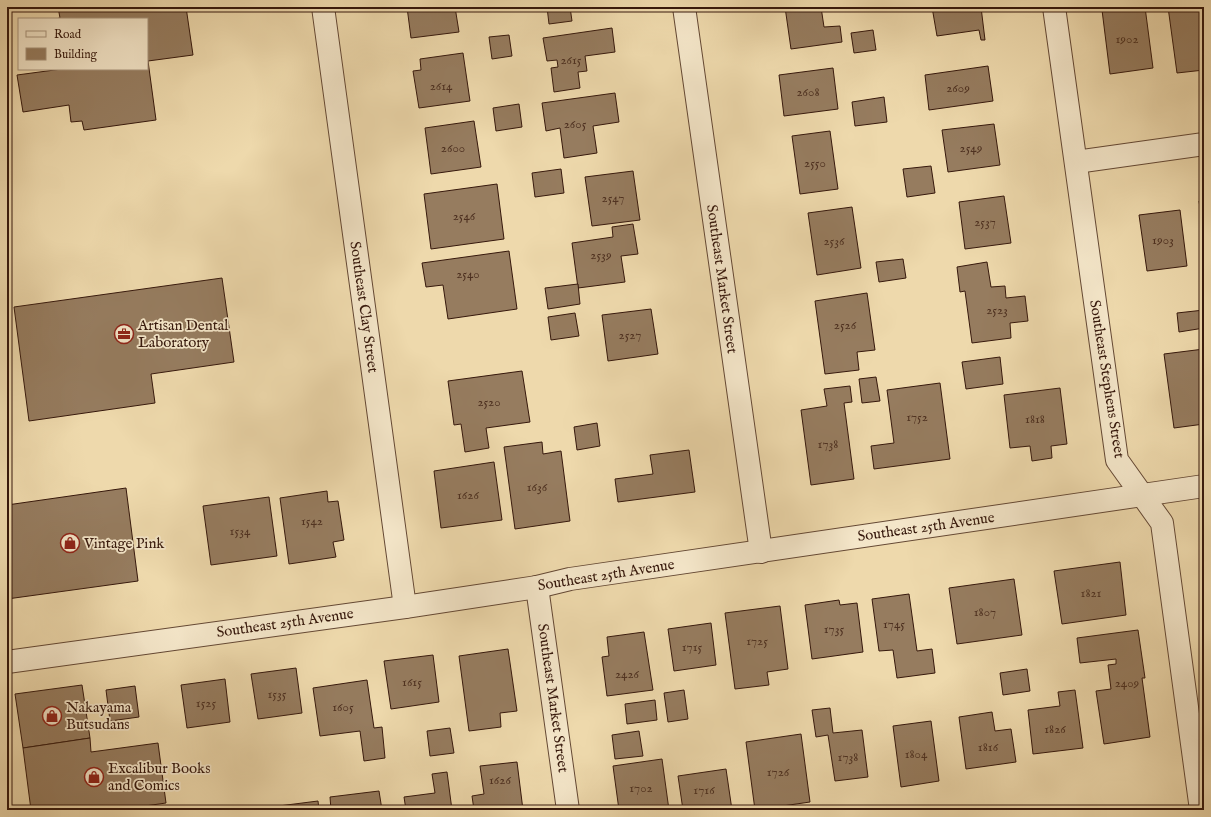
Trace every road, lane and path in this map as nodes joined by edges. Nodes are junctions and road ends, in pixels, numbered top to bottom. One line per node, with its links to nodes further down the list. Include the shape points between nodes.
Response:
1 (323, 7): 10 (street, Southeast Clay Street)
2 (684, 7): 8 (street, Southeast Market Street)
3 (1054, 7): 5 (street, Southeast Stephens Street)
4 (1204, 144): 5 (street)
5 (1076, 162): 7 (street, Southeast Stephens Street, via 1117,460)
6 (1204, 486): 7 (street, Southeast 25th Avenue)
7 (1142, 495): 8 (street, Southeast 25th Avenue); 12 (street, Southeast Stephens Street, via 1162,523)
8 (761, 552): 9 (street, Southeast 25th Avenue, via 570,579)
9 (537, 587): 10 (street, Southeast 25th Avenue); 13 (street, Southeast Market Street)
10 (405, 607): 11 (street, Southeast 25th Avenue)
11 (7, 662)
12 (1199, 809)
13 (568, 810)

